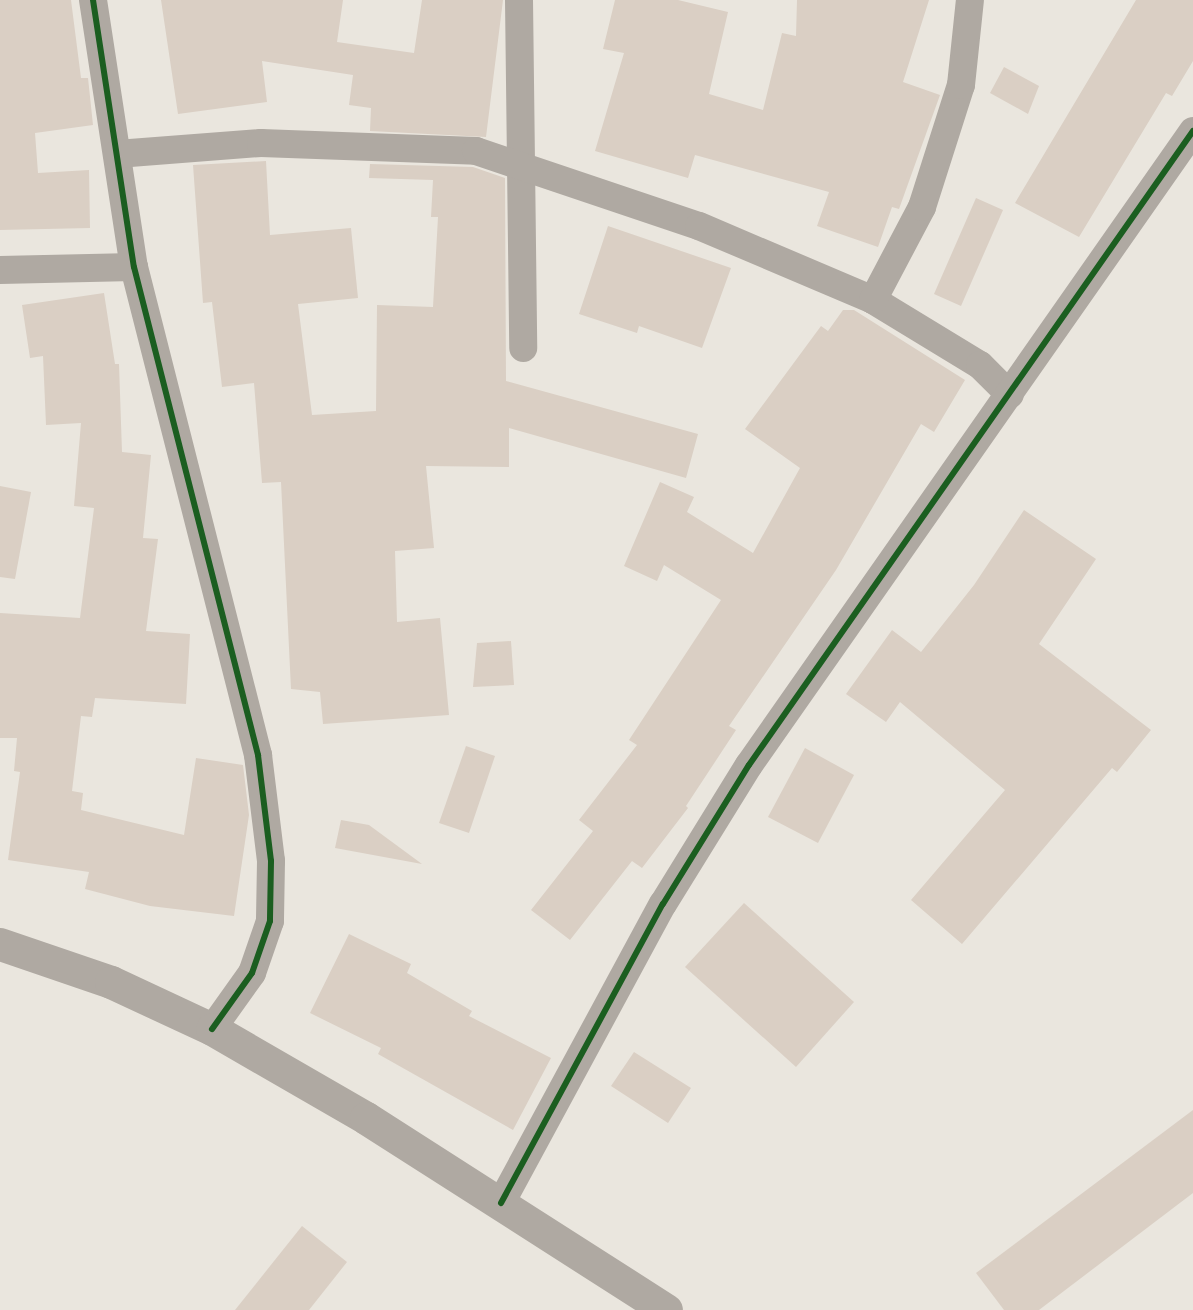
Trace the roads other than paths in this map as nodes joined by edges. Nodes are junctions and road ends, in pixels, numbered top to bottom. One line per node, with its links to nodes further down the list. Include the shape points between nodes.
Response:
1 (93, 0): 5 (street)
2 (519, 0): 6 (street)
3 (970, 0): 9 (street, via 961,85 926,195)
4 (1193, 131): 11 (street)
5 (117, 154): 6 (street, via 261,143 476,151); 7 (street)
6 (522, 168): 9 (street, via 699,226); 10 (street)
7 (134, 267): 8 (street); 13 (street, via 258,755 271,861 270,921 255,963)
8 (0, 270)
9 (873, 300): 11 (street)
10 (523, 348)
11 (1010, 395): 14 (street, via 749,765 663,904)
12 (0, 944): 13 (street, via 111,982)
13 (212, 1029): 14 (street, via 366,1118)
14 (501, 1203): 15 (street)
15 (666, 1310)

